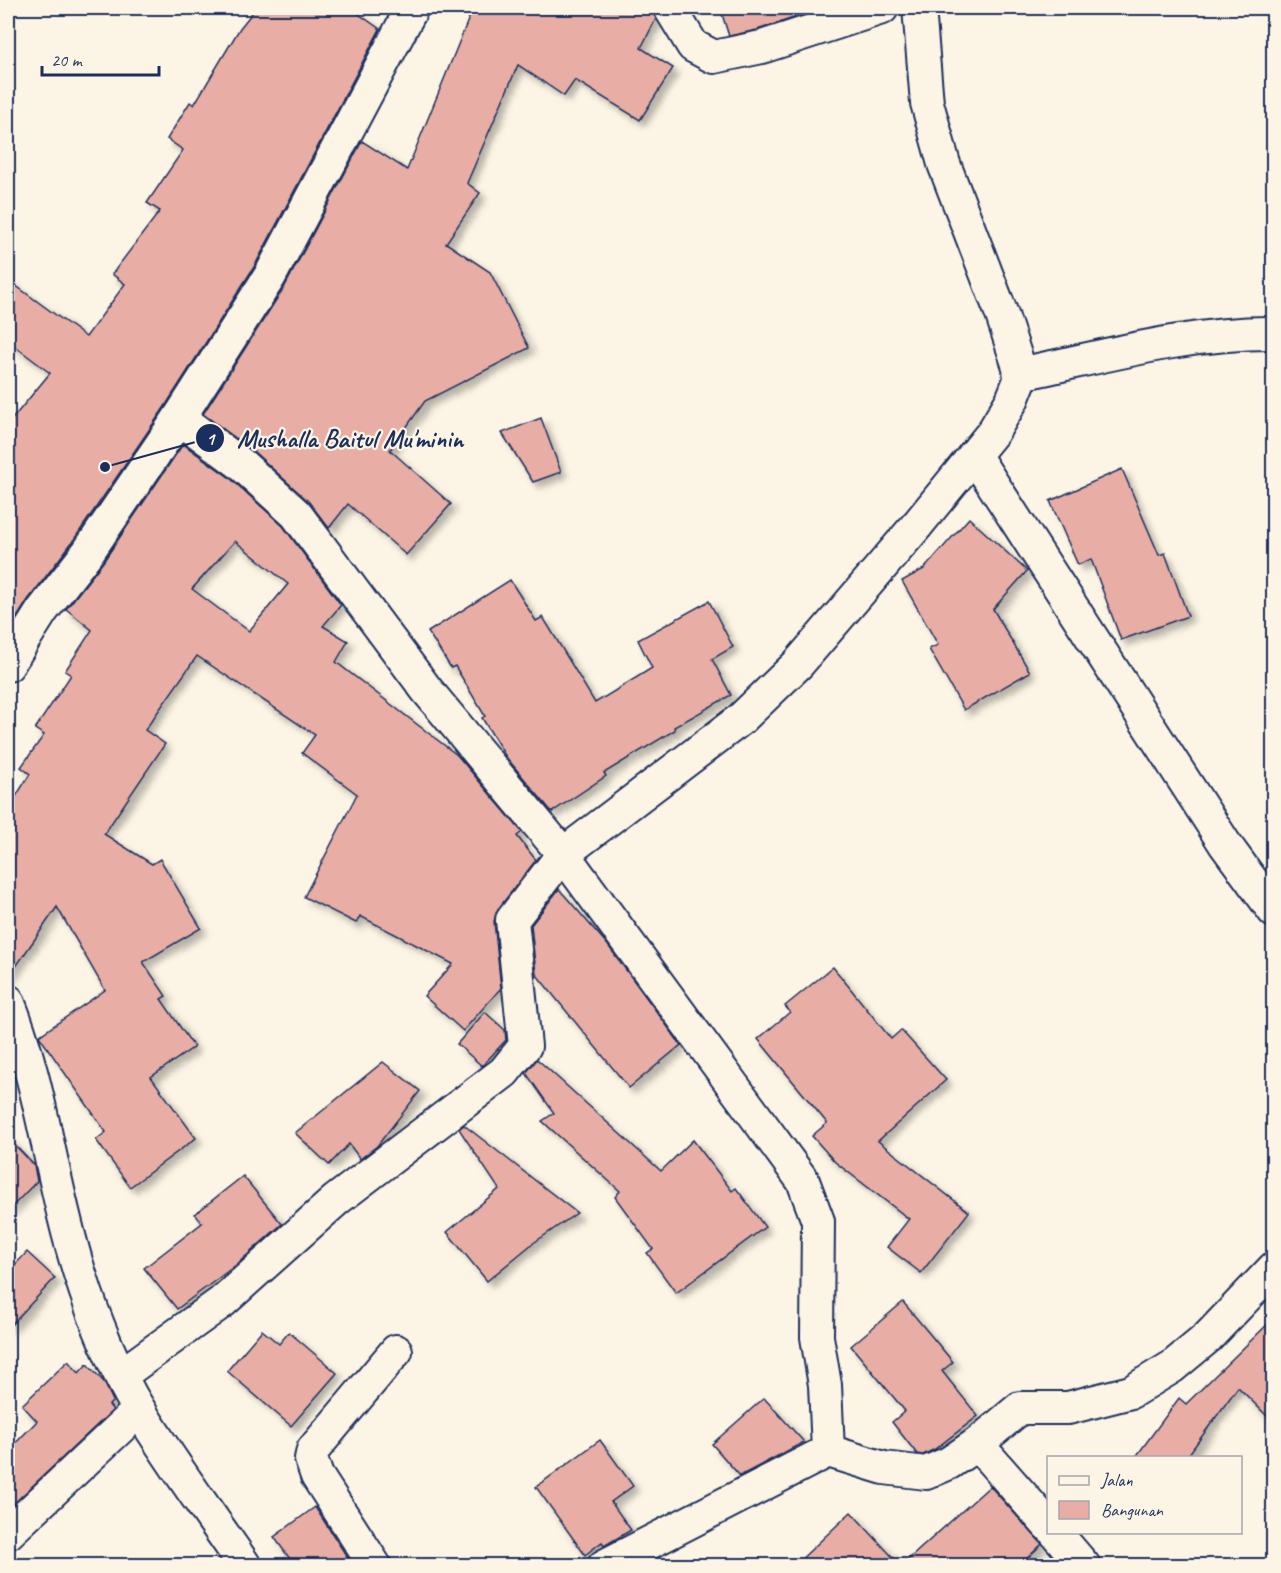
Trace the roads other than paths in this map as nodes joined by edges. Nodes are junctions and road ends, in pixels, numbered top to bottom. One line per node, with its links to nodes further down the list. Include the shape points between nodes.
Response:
1 (412, 8): 7 (street, via 270,276)
2 (670, 8): 3 (street, via 693,46 714,57 762,47)
3 (882, 8)
4 (919, 8): 6 (street, via 927,104 944,164 1001,312)
5 (1274, 333): 6 (street, via 1160,345)
6 (1020, 374): 8 (street, via 1005,413)
7 (179, 418): 9 (street); 10 (street, via 241,464 296,514 426,689)
8 (974, 455): 10 (street, via 798,663 741,719); 11 (street, via 1212,824)
9 (8, 665)
10 (563, 854): 15 (street, via 512,920 525,1046 504,1072 336,1200 222,1302); 18 (street, via 803,1181 818,1221 817,1337 825,1385)
11 (1274, 911)
12 (8, 1001): 15 (street, via 26,1052 77,1266)
13 (1273, 1271): 17 (street, via 1207,1338 1172,1367 1131,1392 1068,1408 1020,1408)
14 (396, 1351): 23 (street, via 326,1433 311,1459 317,1476)
15 (121, 1375): 16 (street)
16 (139, 1410): 20 (street); 22 (street)
17 (977, 1444): 18 (street, via 926,1473 884,1468); 19 (street)
18 (828, 1451): 24 (street)
19 (1047, 1524)
20 (8, 1533)
21 (1056, 1534): 25 (street)
22 (245, 1566)
23 (375, 1566)
24 (604, 1566)
25 (1084, 1566)

